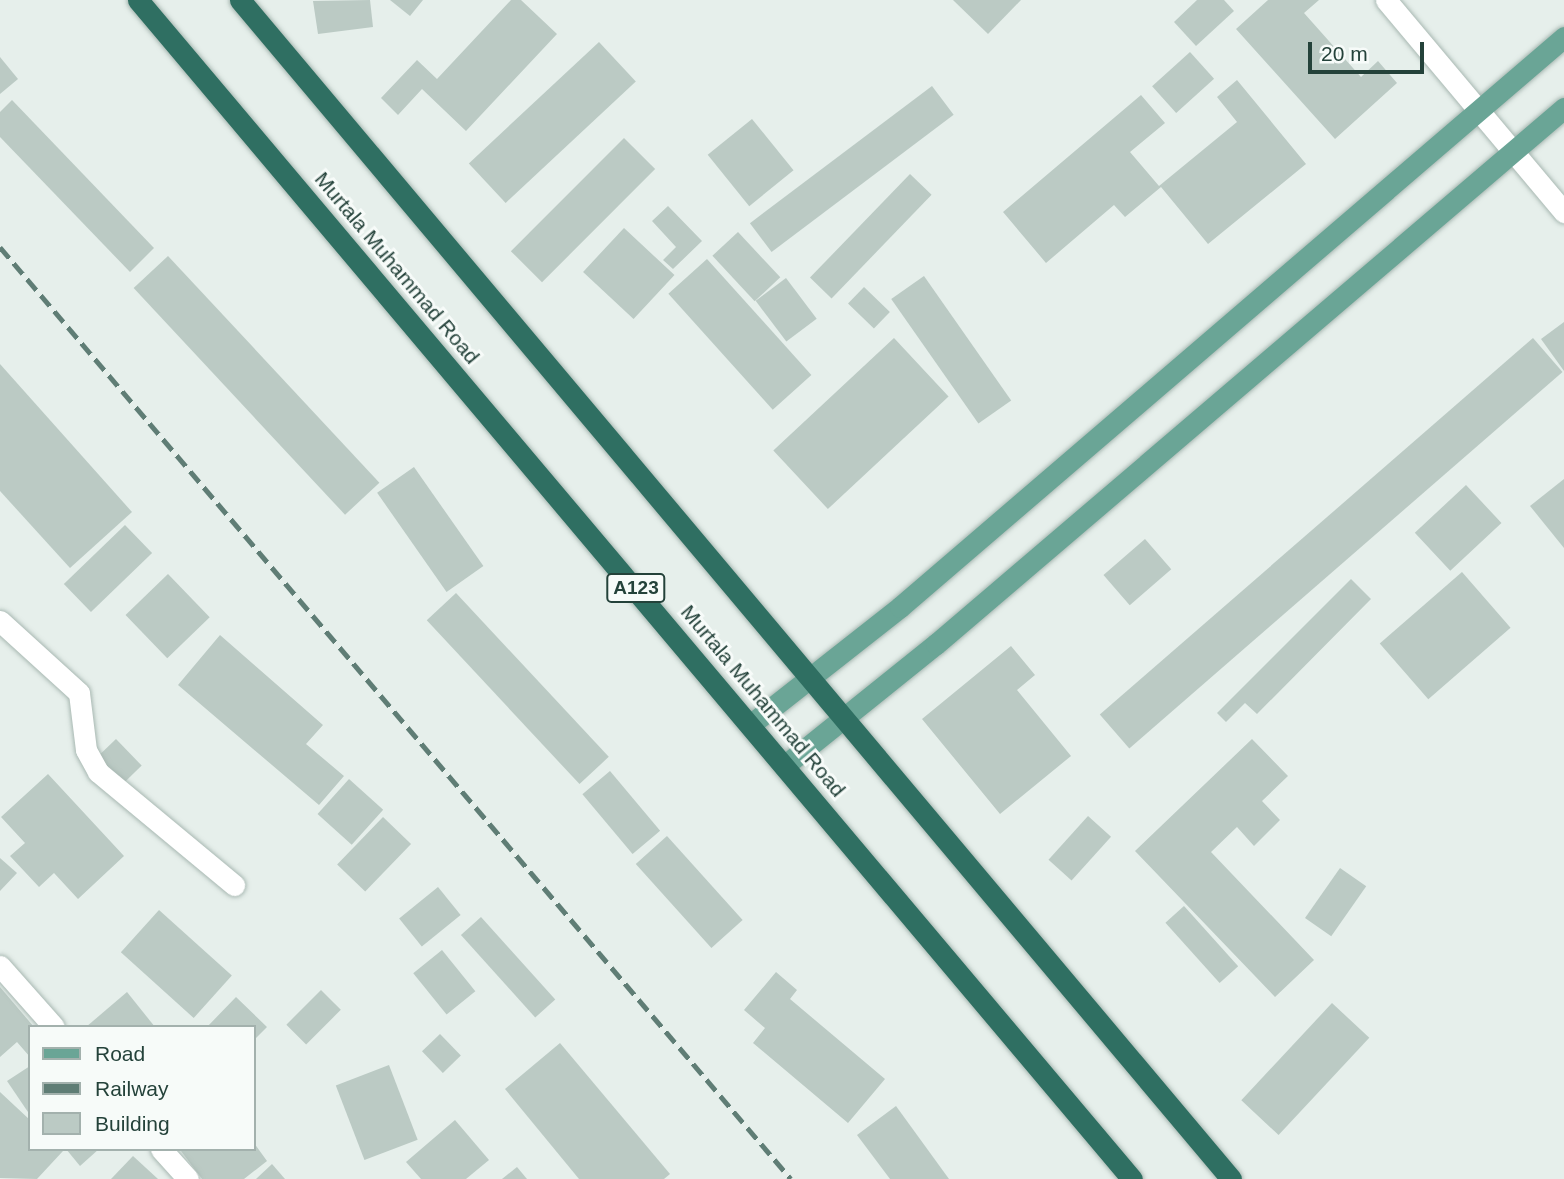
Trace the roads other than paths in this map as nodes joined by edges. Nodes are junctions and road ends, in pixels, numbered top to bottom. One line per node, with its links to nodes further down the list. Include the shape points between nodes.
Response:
1 (138, 0): 12 (highway, Murtala Muhammad Road / A123)
2 (240, 0): 10 (highway)
3 (1385, 0): 6 (street)
4 (1564, 37): 6 (main road)
5 (1564, 107): 7 (main road)
6 (1478, 111): 7 (street); 10 (main road, via 900,607)
7 (1513, 152): 8 (street); 11 (main road)
8 (1564, 212)
9 (0, 621): 14 (street, via 79,694 86,750 98,772)
10 (808, 678): 11 (highway); 12 (main road)
11 (843, 719): 13 (main road); 20 (highway)
12 (750, 725): 13 (highway, Murtala Muhammad Road / A123)
13 (784, 766): 19 (highway, Murtala Muhammad Road / A123)
14 (234, 885)
15 (0, 966): 16 (street)
16 (52, 1025)
17 (163, 1151): 18 (street)
18 (188, 1179)
19 (1132, 1179)
20 (1231, 1179)

